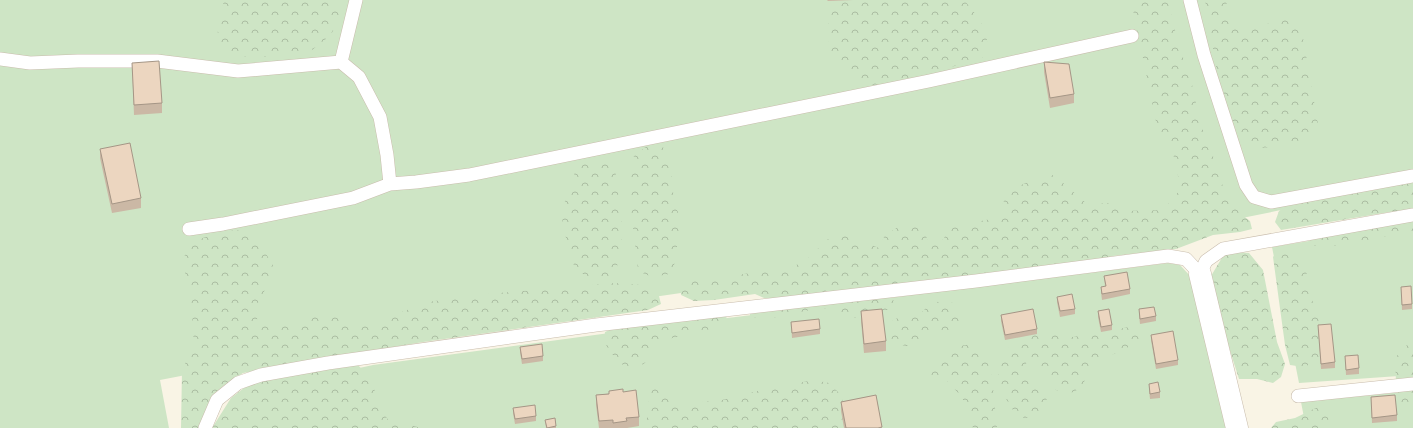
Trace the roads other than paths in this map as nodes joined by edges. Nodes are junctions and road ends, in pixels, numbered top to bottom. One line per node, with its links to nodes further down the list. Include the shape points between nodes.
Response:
1 (356, 0): 5 (lane)
2 (1190, 0): 6 (lane, via 1204,55 1246,185 1254,197 1270,202)
3 (1132, 36): 7 (lane, via 929,81 469,175)
4 (0, 59): 5 (lane, via 30,64 78,61 157,62 238,71)
5 (341, 62): 7 (lane, via 359,77 380,117)
6 (1413, 176)
7 (390, 184): 9 (lane, via 353,198 223,224)
8 (1413, 215): 10 (lane, via 1223,250 1206,261)
9 (189, 228)
10 (1200, 274): 13 (lane, via 1186,259 1168,256 976,281 596,324 328,363 261,375 238,383 217,400); 14 (street)
11 (1413, 384): 12 (lane)
12 (1298, 396)
13 (205, 428)
14 (1237, 428)

